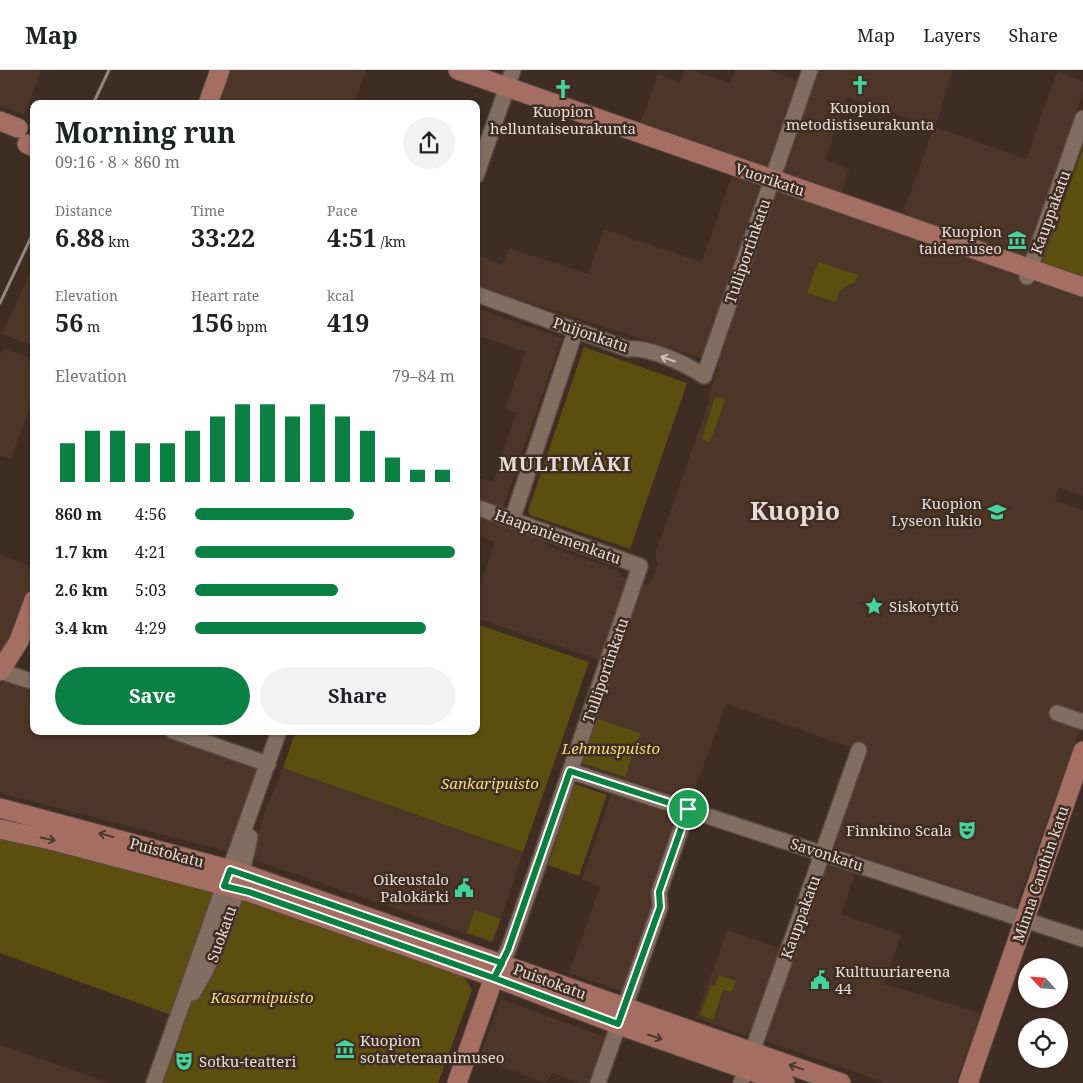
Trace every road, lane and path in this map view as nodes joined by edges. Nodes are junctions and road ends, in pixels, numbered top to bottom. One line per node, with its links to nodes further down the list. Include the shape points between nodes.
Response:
1 (220, 70): 5 (main road)
2 (458, 70): 4 (main road, Vuorikatu)
3 (810, 70): 10 (street, Tulliportinkatu)
4 (510, 79): 9 (street); 10 (main road, Vuorikatu)
5 (209, 100)
6 (1083, 118): 11 (street, Kauppakatu)
7 (0, 121): 8 (main road)
8 (22, 137)
9 (480, 165)
10 (771, 179): 11 (main road, Vuorikatu); 15 (street, Tulliportinkatu)
11 (1028, 273): 12 (main road, Vuorikatu)
12 (1083, 287)
13 (480, 295): 14 (street, Puijonkatu)
14 (576, 329): 15 (street, Puijonkatu, one-way to 14, via 690,366 638,348 628,349); 17 (street)
15 (704, 376)
16 (480, 508): 17 (street, Haapaniemenkatu)
17 (512, 520): 18 (street, Haapaniemenkatu)
18 (640, 566): 29 (street, Tulliportinkatu)
19 (30, 611): 20 (main road, via 19,641)
20 (0, 671): 21 (street)
21 (30, 681)
22 (1057, 713): 23 (street)
23 (1083, 722)
24 (185, 735): 28 (street)
25 (278, 735): 28 (street, Suokatu)
26 (858, 750): 33 (street, Kauppakatu)
27 (1083, 751): 35 (main road, Minna Canthin katu)
28 (268, 764): 34 (street, Suokatu)
29 (570, 771): 31 (street, Savonkatu); 37 (street, Tulliportinkatu)
30 (0, 808): 34 (main road, Puistokatu, one-way to 30)
31 (688, 809): 33 (street, Savonkatu); 38 (street, via 659,892 660,907)
32 (0, 829): 34 (main road, Puistokatu, one-way to 34)
33 (823, 853): 35 (street, Savonkatu); 39 (street, Kauppakatu)
34 (233, 879): 37 (main road, Puistokatu); 40 (street, Suokatu)
35 (1025, 919): 36 (street, Savonkatu); 45 (main road, Minna Canthin katu)
36 (1083, 938)
37 (498, 970): 38 (main road, Puistokatu); 41 (main road, Tulliportinkatu)
38 (622, 1016): 39 (main road, Puistokatu); 42 (street)
39 (746, 1068): 43 (main road, Puistokatu); 44 (main road, Puistokatu, one-way to 39)
40 (154, 1083)
41 (457, 1083)
42 (598, 1083)
43 (785, 1083)
44 (840, 1083)
45 (968, 1083)

